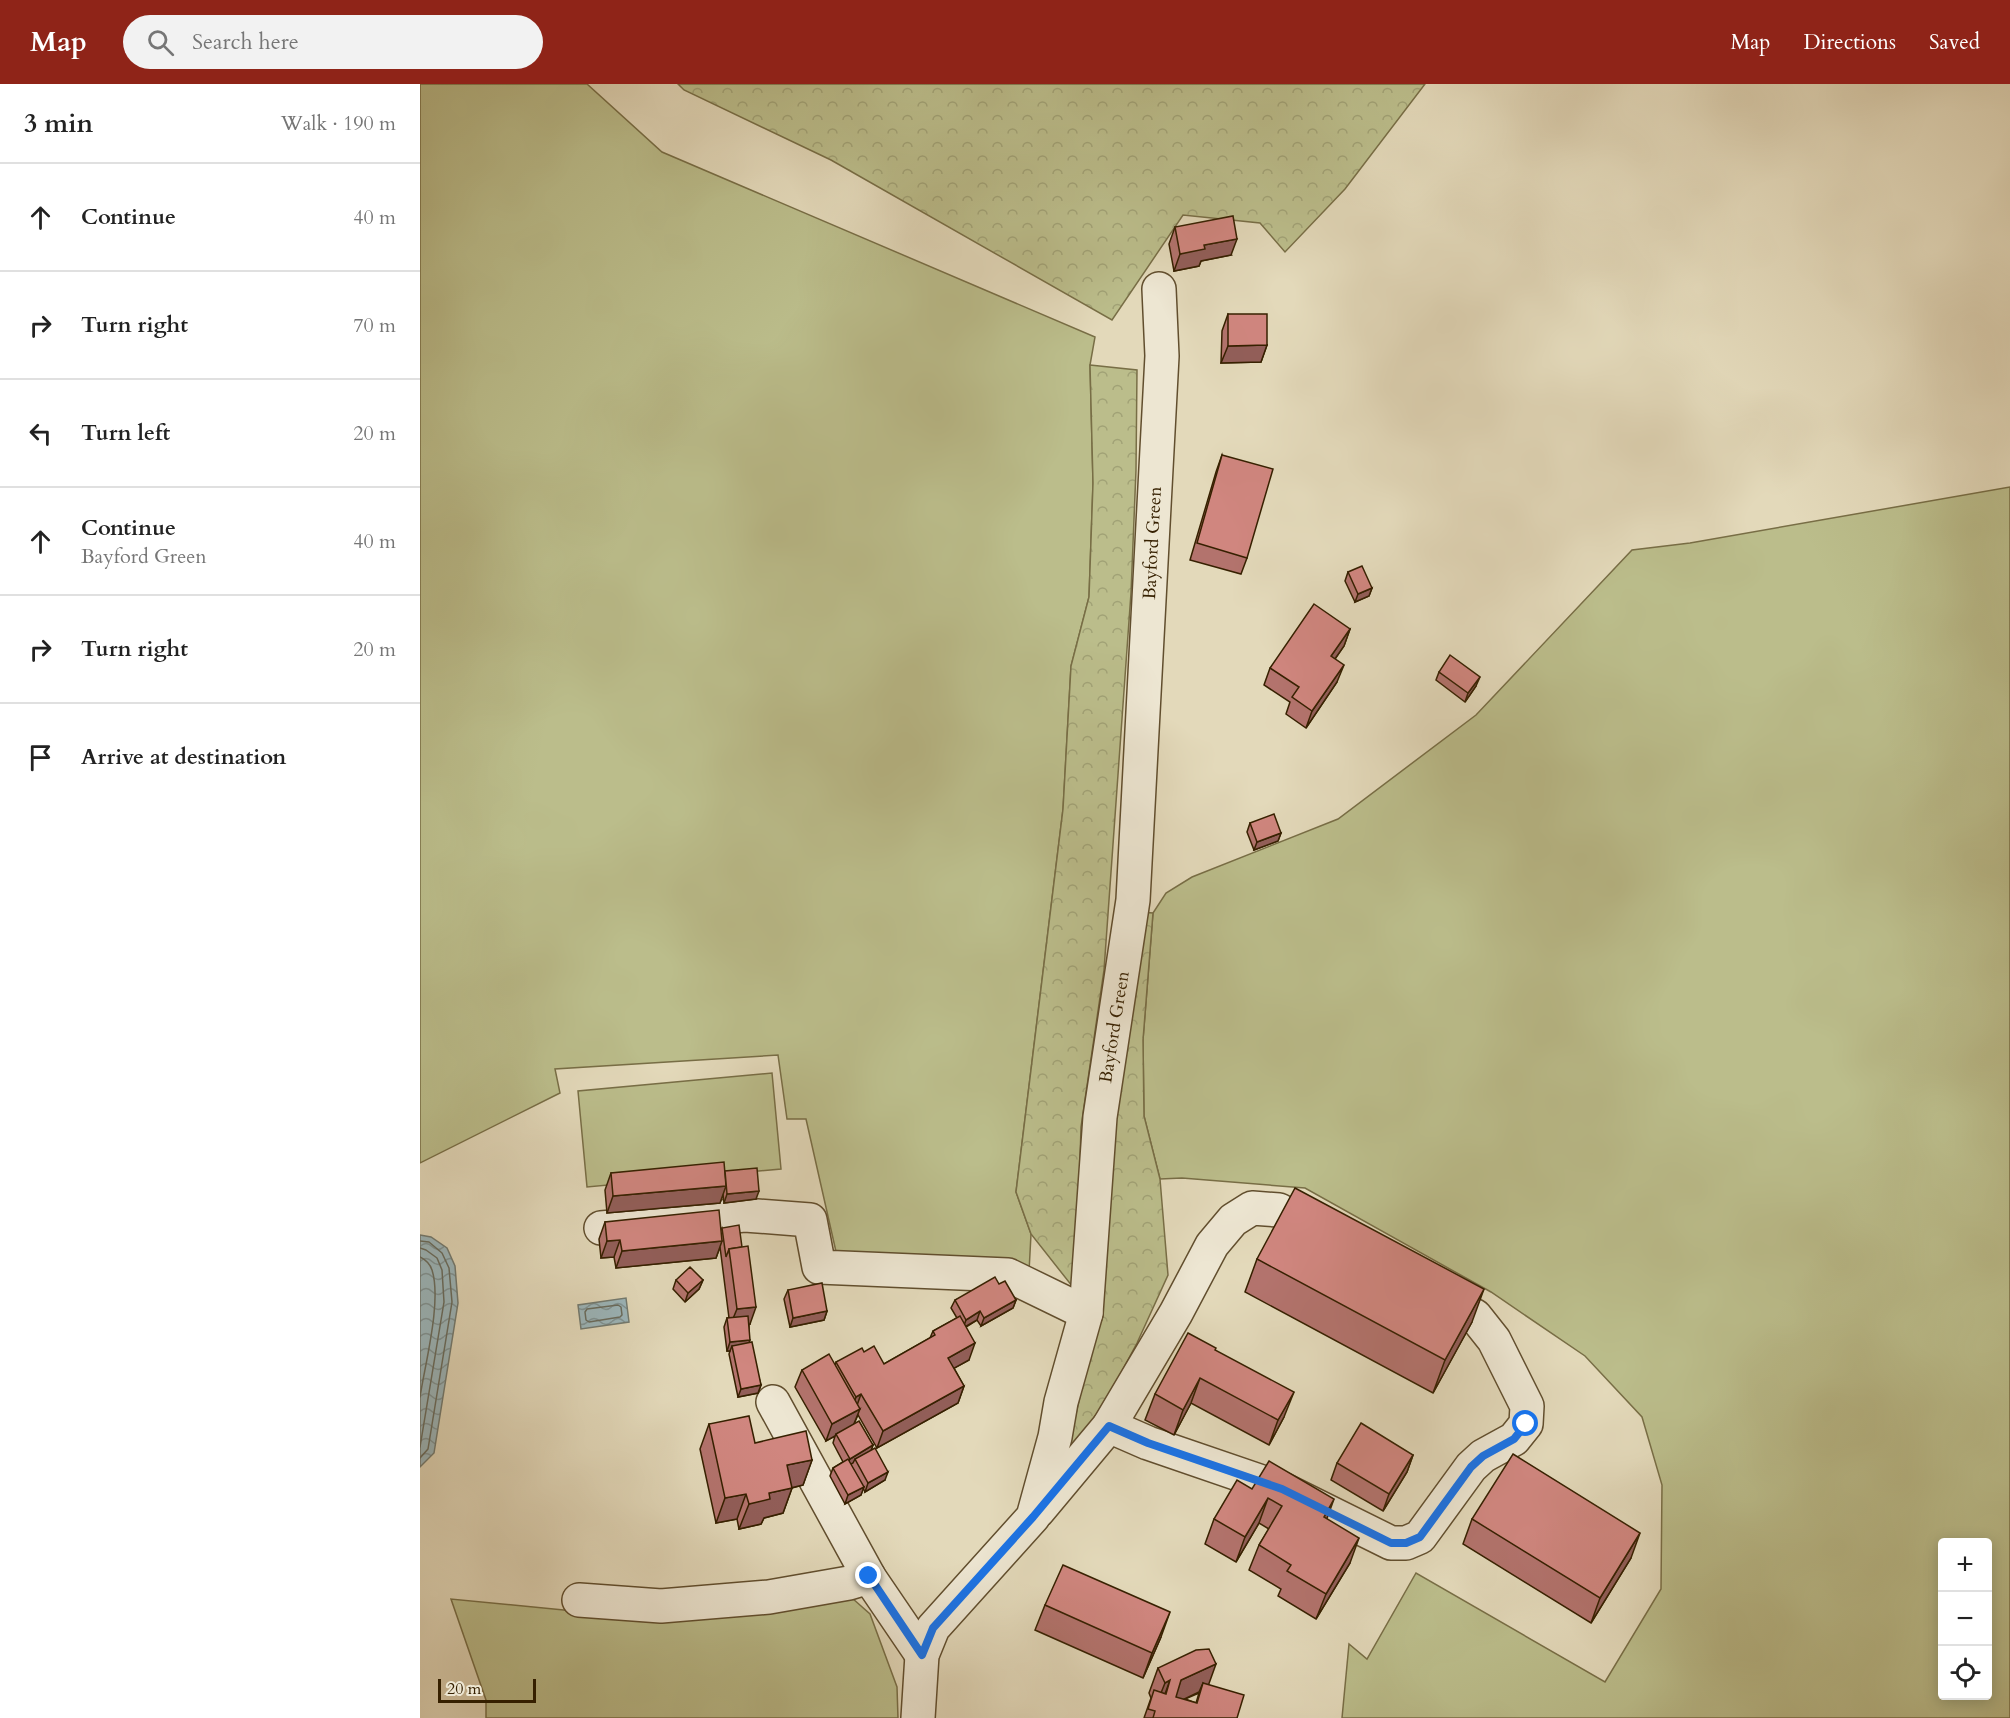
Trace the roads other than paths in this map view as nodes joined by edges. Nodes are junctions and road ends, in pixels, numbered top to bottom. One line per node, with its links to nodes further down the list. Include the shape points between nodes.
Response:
1 (1160, 289): 5 (lane, Bayford Green, via 1161,356 1133,900 1100,1118)
2 (601, 1228): 5 (lane, via 746,1215 810,1220 819,1267 1008,1275)
3 (1351, 1249): 7 (lane, via 1279,1210 1252,1208 1233,1220 1212,1245)
4 (1413, 1283): 7 (lane, via 1475,1316 1494,1340 1527,1406 1526,1424 1514,1439 1471,1467 1420,1537 1406,1543 1391,1543 1282,1489)
5 (1086, 1314): 8 (lane, Bayford Green)
6 (773, 1402): 9 (lane)
7 (1109, 1426): 8 (lane)
8 (1033, 1517): 11 (lane, Bayford Green, via 933,1628)
9 (869, 1576): 10 (lane, via 849,1583 726,1601 661,1606); 11 (lane)
10 (579, 1600)
11 (922, 1655): 12 (lane, Bayford Green)
12 (918, 1718)

